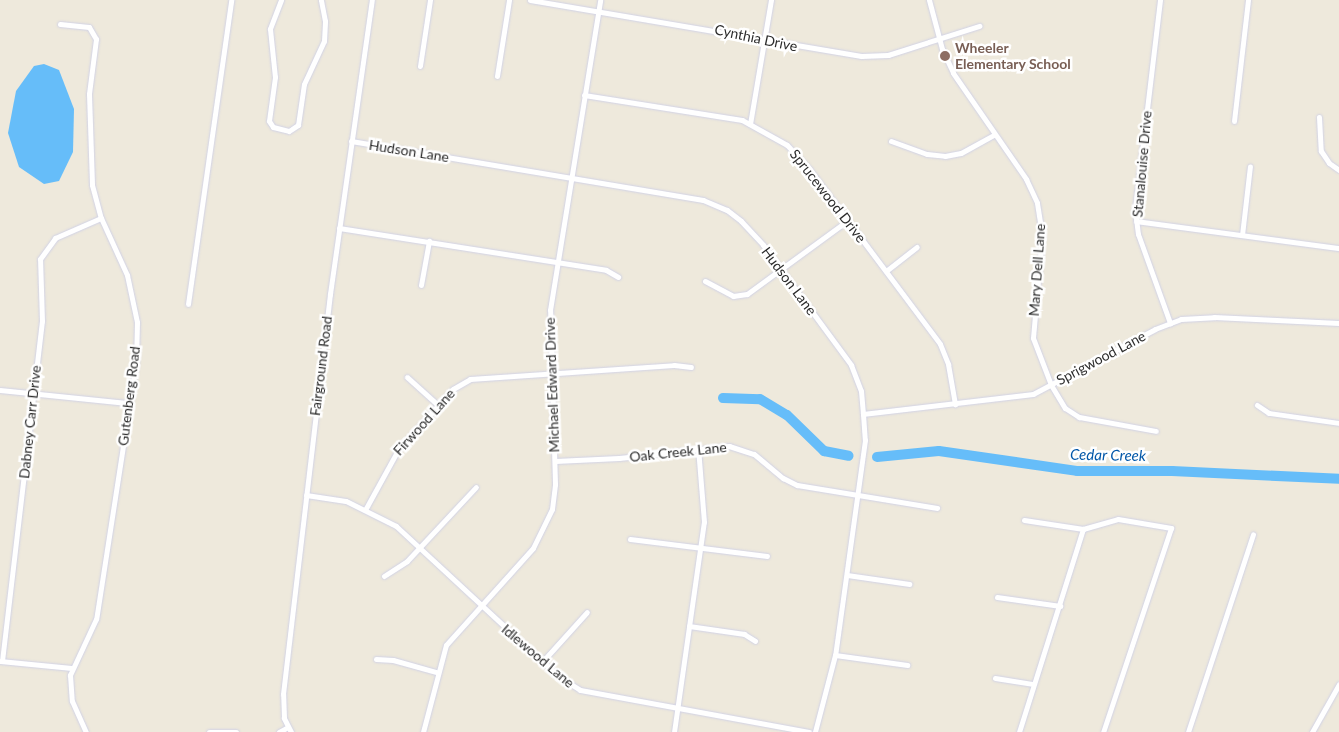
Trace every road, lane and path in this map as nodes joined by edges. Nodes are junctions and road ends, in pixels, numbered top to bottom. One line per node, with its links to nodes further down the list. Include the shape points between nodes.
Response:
1 (231, 0): 44 (street)
2 (281, 0): 3 (street, via 270,29 275,77 269,122 273,128 289,131 298,125 304,84 324,41)
3 (322, 0)
4 (372, 0): 25 (street, Fairground Road)
5 (430, 0): 18 (street)
6 (509, 0): 19 (street)
7 (530, 0): 13 (street, Cynthia Drive)
8 (600, 0): 13 (street, Michael Edward Drive)
9 (771, 0): 17 (street)
10 (929, 0): 16 (street, Mary Dell Lane)
11 (1160, 0): 32 (street, Stanalouise Drive)
12 (1248, 0): 22 (street)
13 (598, 10): 17 (street, Cynthia Drive, via 721,30); 20 (street, Michael Edward Drive)
14 (60, 24): 30 (street, Gutenberg Road, via 88,27 96,39 89,94 90,159 92,185)
15 (979, 26): 16 (street, Cynthia Drive)
16 (938, 38): 17 (street, Cynthia Drive, via 888,55 868,57); 24 (street, Mary Dell Lane, via 957,81)
17 (765, 42): 23 (street)
18 (420, 66)
19 (497, 76)
20 (584, 95): 23 (street, Sprucewood Drive); 29 (street, Michael Edward Drive)
21 (1319, 116): 28 (street, via 1321,151)
22 (1234, 121)
23 (750, 124): 31 (street, Sprucewood Drive, via 788,145)
24 (993, 135): 26 (street, via 961,154 945,156 927,154); 50 (street, Mary Dell Lane, via 1026,179 1040,215 1042,236 1033,338)
25 (351, 141): 29 (street, Hudson Lane); 33 (street, Fairground Road)
26 (892, 141)
27 (1250, 166): 34 (street)
28 (1339, 170)
29 (571, 177): 38 (street, Michael Edward Drive); 39 (street, Hudson Lane, via 692,197 715,204 748,227)
30 (101, 218): 52 (street, Dabney Carr Drive, via 55,238 40,259 42,321); 53 (street, Gutenberg Road, via 127,275 134,302 136,350)
31 (848, 220): 39 (street); 40 (street, Sprucewood Drive)
32 (1136, 222): 34 (street); 46 (street, Stanalouise Drive)
33 (339, 228): 35 (street); 63 (street, Fairground Road)
34 (1242, 235): 37 (street)
35 (429, 241): 38 (street); 43 (street)
36 (917, 247): 40 (street)
37 (1339, 248)
38 (557, 262): 41 (street, via 606,270); 48 (street, Michael Edward Drive, via 550,310)
39 (782, 270): 42 (street, via 742,296 726,293); 57 (street, Hudson Lane, via 851,365 859,386)
40 (886, 271): 54 (street, Sprucewood Drive, via 943,350)
41 (618, 277)
42 (705, 281)
43 (422, 286)
44 (188, 304)
45 (1339, 322): 46 (street, Sprigwood Lane, via 1198,317)
46 (1170, 323): 50 (street, Sprigwood Lane)
47 (691, 367): 48 (street, Firwood Lane, via 674,365)
48 (551, 372): 55 (street, Firwood Lane, via 478,376 460,384); 61 (street, Michael Edward Drive)
49 (407, 376): 55 (street)
50 (1051, 385): 54 (street, Sprigwood Lane, via 1016,398); 59 (street, Mary Dell Lane, via 1066,408 1079,418)
51 (0, 390): 52 (street)
52 (34, 394): 53 (street); 85 (street, Dabney Carr Drive)
53 (129, 403): 88 (street, Gutenberg Road, via 96,619)
54 (955, 404): 57 (street, Sprigwood Lane)
55 (438, 405): 66 (street, Firwood Lane, via 392,459)
56 (1257, 405): 58 (street, via 1269,413)
57 (863, 414): 64 (street, Hudson Lane, via 865,440)
58 (1339, 423)
59 (1156, 431)
60 (698, 448): 61 (street, Oak Creek Lane, via 619,458); 64 (street, Oak Creek Lane, via 739,448 797,485); 71 (street, via 704,504)
61 (555, 461): 78 (street, Michael Edward Drive, via 552,509 538,540)
62 (476, 488): 72 (street)
63 (306, 495): 66 (street, Idlewood Lane, via 336,498); 94 (street, Fairground Road, via 283,694 283,712)
64 (858, 496): 65 (street, Oak Creek Lane); 74 (street, Hudson Lane)
65 (937, 508)
66 (365, 510): 72 (street, Idlewood Lane, via 396,526)
67 (1024, 520): 68 (street)
68 (1084, 529): 79 (street); 104 (street, via 1118,519 1171,528)
69 (1253, 534): 105 (street)
70 (630, 539): 71 (street)
71 (701, 547): 73 (street); 81 (street)
72 (419, 548): 75 (street, via 397,570); 78 (street, Idlewood Lane)
73 (767, 556)
74 (847, 575): 76 (street); 83 (street, Hudson Lane)
75 (384, 576)
76 (909, 584)
77 (997, 597): 79 (street)
78 (480, 605): 86 (street, Idlewood Lane); 89 (street, Michael Edward Drive, via 446,645)
79 (1060, 606): 91 (street)
80 (587, 612): 86 (street)
81 (689, 626): 82 (street, via 744,634); 93 (street)
82 (755, 641)
83 (835, 655): 87 (street); 102 (street, Hudson Lane)
84 (376, 659): 89 (street, via 393,660)
85 (1, 661): 88 (street)
86 (542, 662): 93 (street, Idlewood Lane, via 566,682 588,693)
87 (907, 665)
88 (72, 668): 95 (street, Gutenberg Road, via 72,701)
89 (436, 672): 99 (street, Michael Edward Drive)
90 (995, 678): 91 (street)
91 (1034, 684): 103 (street)
92 (1339, 684): 106 (street)
93 (678, 708): 100 (street); 101 (street, Idlewood Lane)
94 (290, 730): 98 (street)
95 (86, 732)
96 (209, 732): 97 (street)
97 (236, 732)
98 (279, 732)
99 (423, 732)
100 (674, 732)
101 (809, 732)
102 (815, 732)
103 (1019, 732)
104 (1103, 732)
105 (1188, 732)
106 (1312, 732)

